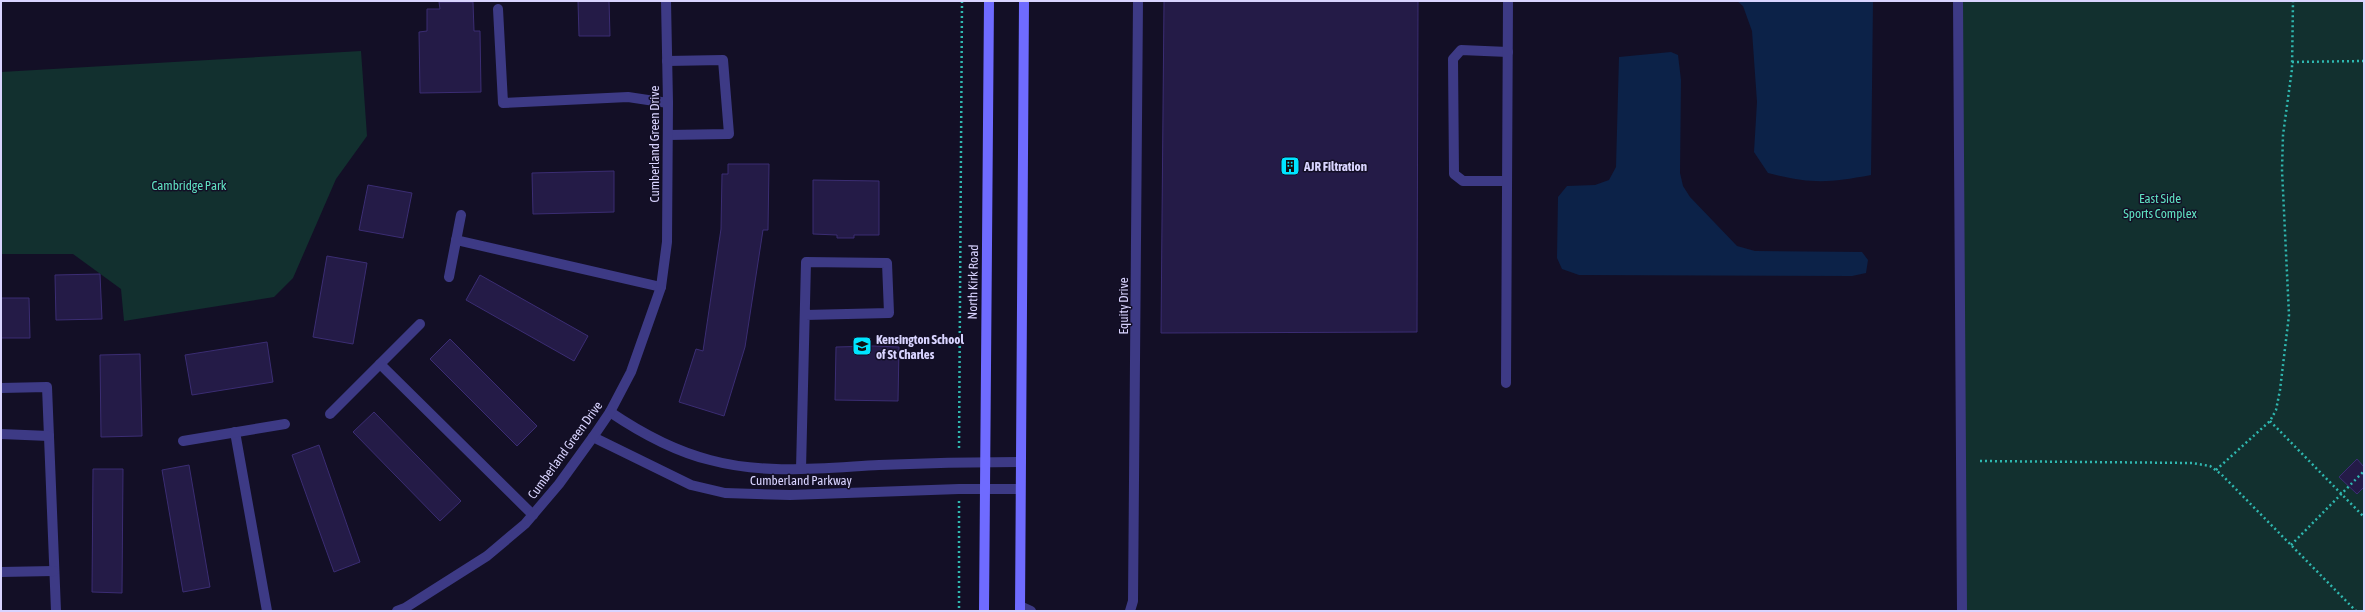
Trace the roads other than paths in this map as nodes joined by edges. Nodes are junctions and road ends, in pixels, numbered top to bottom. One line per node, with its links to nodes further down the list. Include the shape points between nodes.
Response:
1 (666, 1): 9 (street, Cumberland Green Drive)
2 (989, 1): 30 (main road, North Kirk Road)
3 (1024, 1): 31 (main road)
4 (1138, 1): 44 (street, Equity Drive, via 1133,601)
5 (1508, 1): 8 (street)
6 (1958, 1): 45 (street)
7 (498, 9): 10 (street, via 503,102 628,97)
8 (1508, 52): 12 (street); 12 (street, via 1461,50 1453,59 1454,174 1463,181)
9 (667, 61): 10 (street, Cumberland Green Drive); 11 (street, via 723,60 729,134)
10 (668, 103): 11 (street, Cumberland Green Drive)
11 (668, 135): 16 (street, Cumberland Green Drive, via 667,242)
12 (1507, 181): 20 (street)
13 (461, 215): 14 (street)
14 (456, 240): 15 (street); 16 (street)
15 (449, 277)
16 (661, 287): 22 (street, Cumberland Green Drive, via 631,372)
17 (805, 315): 17 (street, via 889,313 887,264 806,262); 32 (street)
18 (420, 324): 19 (street)
19 (380, 364): 23 (street); 35 (street)
20 (1506, 383)
21 (1, 388): 27 (street, via 47,387)
22 (610, 412): 28 (street, Cumberland Green Drive); 32 (street, Cumberland Parkway, via 639,432 674,448 710,460 755,469)
23 (330, 414)
24 (284, 424): 25 (street)
25 (235, 432): 29 (street); 40 (street)
26 (1, 434): 27 (street)
27 (49, 436): 36 (street)
28 (593, 437): 33 (street, Cumberland Parkway, via 691,485 725,493 790,496); 35 (street, Cumberland Green Drive)
29 (184, 440)
30 (984, 462): 31 (street, Cumberland Parkway); 32 (street, Cumberland Parkway); 33 (main road, North Kirk Road)
31 (1021, 462): 34 (main road)
32 (801, 469)
33 (985, 488): 34 (street, Cumberland Parkway); 42 (main road, North Kirk Road)
34 (1020, 489): 38 (main road)
35 (533, 515): 41 (street, Cumberland Green Drive, via 487,556)
36 (54, 571): 37 (street); 39 (street)
37 (1, 572)
38 (1020, 609): 43 (street)
39 (56, 611)
40 (268, 611)
41 (397, 611)
42 (984, 611)
43 (1031, 611)
44 (1130, 611)
45 (1962, 611)

